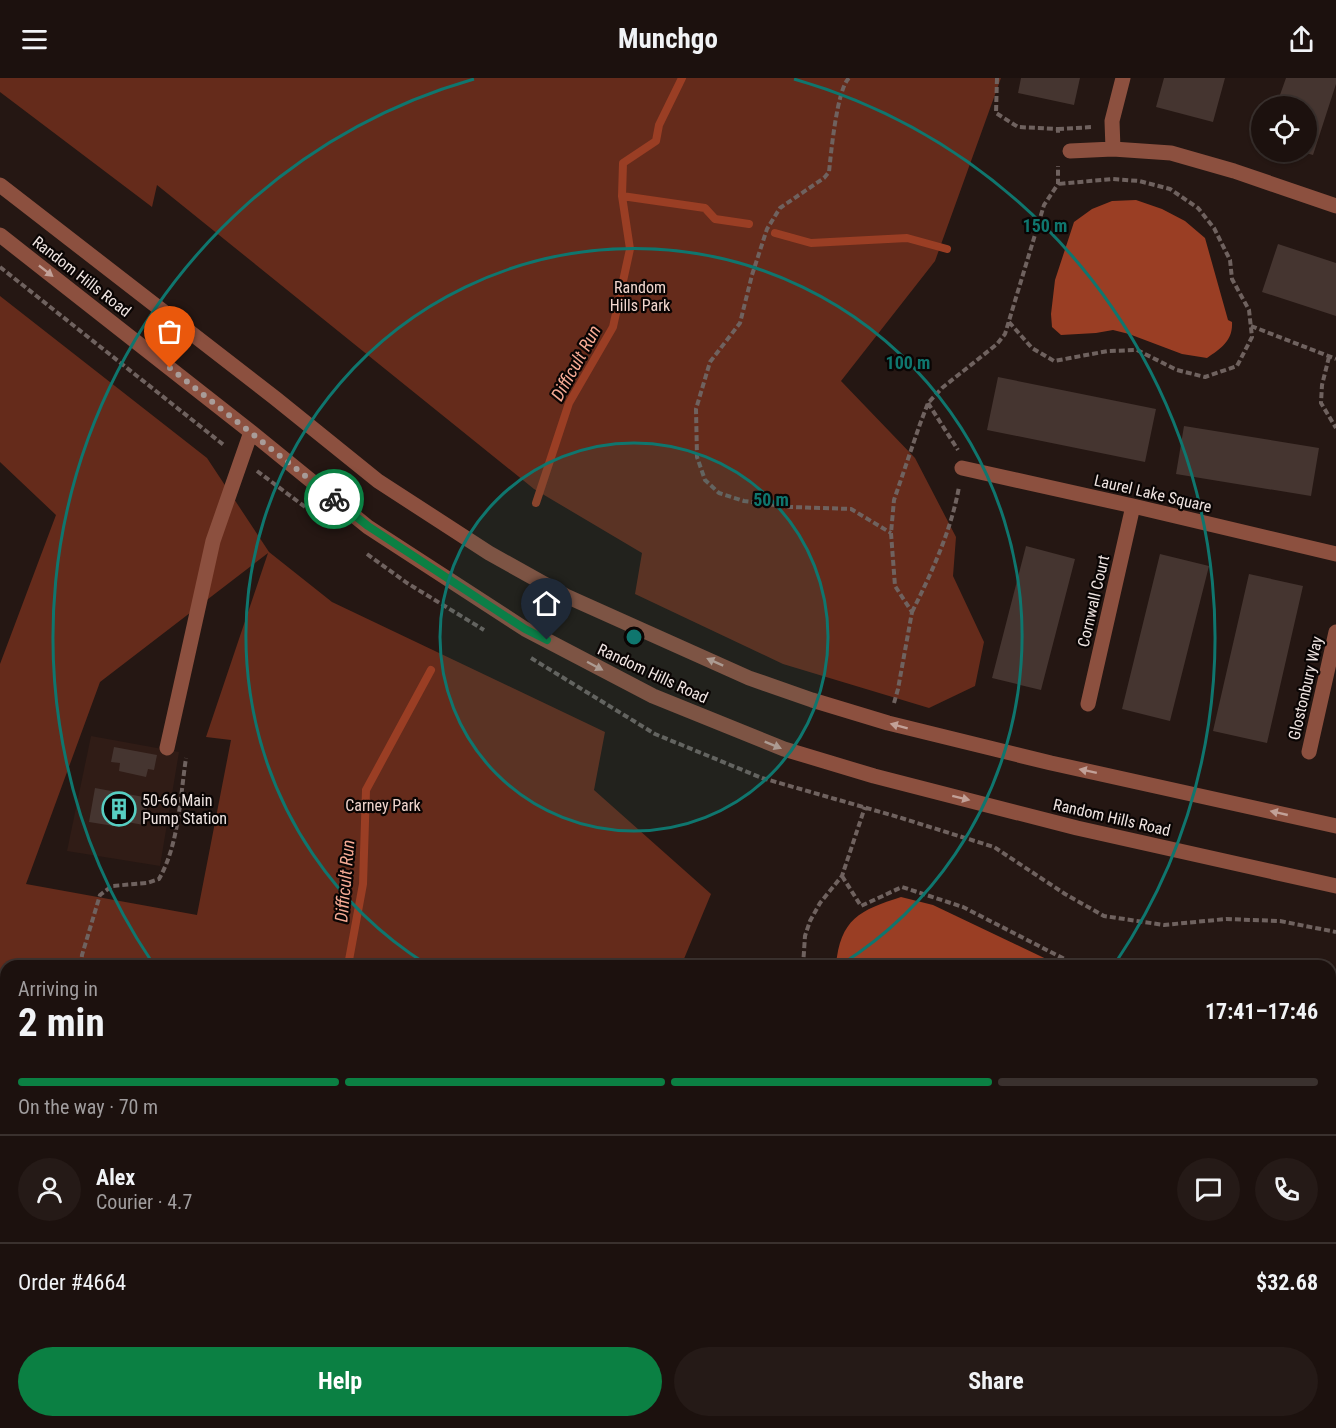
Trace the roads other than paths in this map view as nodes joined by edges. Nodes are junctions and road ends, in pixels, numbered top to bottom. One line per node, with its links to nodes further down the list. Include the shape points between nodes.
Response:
1 (1123, 78): 3 (street, via 1112,121)
2 (1064, 146): 3 (street)
3 (1113, 149): 5 (street, via 1171,153)
4 (0, 185): 15 (street, Random Hills Road, one-way to 4, via 1051,763 866,717 749,678 566,596 489,553 378,481)
5 (1334, 200)
6 (0, 235): 7 (street, Random Hills Road, one-way to 7)
7 (251, 432): 13 (street, via 213,541); 16 (street, Random Hills Road, one-way to 16, via 378,533 525,629 652,696 784,749 874,776 1077,828)
8 (962, 468): 9 (street, Laurel Lake Square)
9 (1133, 506): 10 (street, Laurel Lake Square); 12 (street, Cornwall Court)
10 (1336, 554)
11 (1336, 632): 14 (street, Glostonbury Way)
12 (1088, 704)
13 (167, 748)
14 (1309, 752)
15 (1336, 826)
16 (1336, 886)

